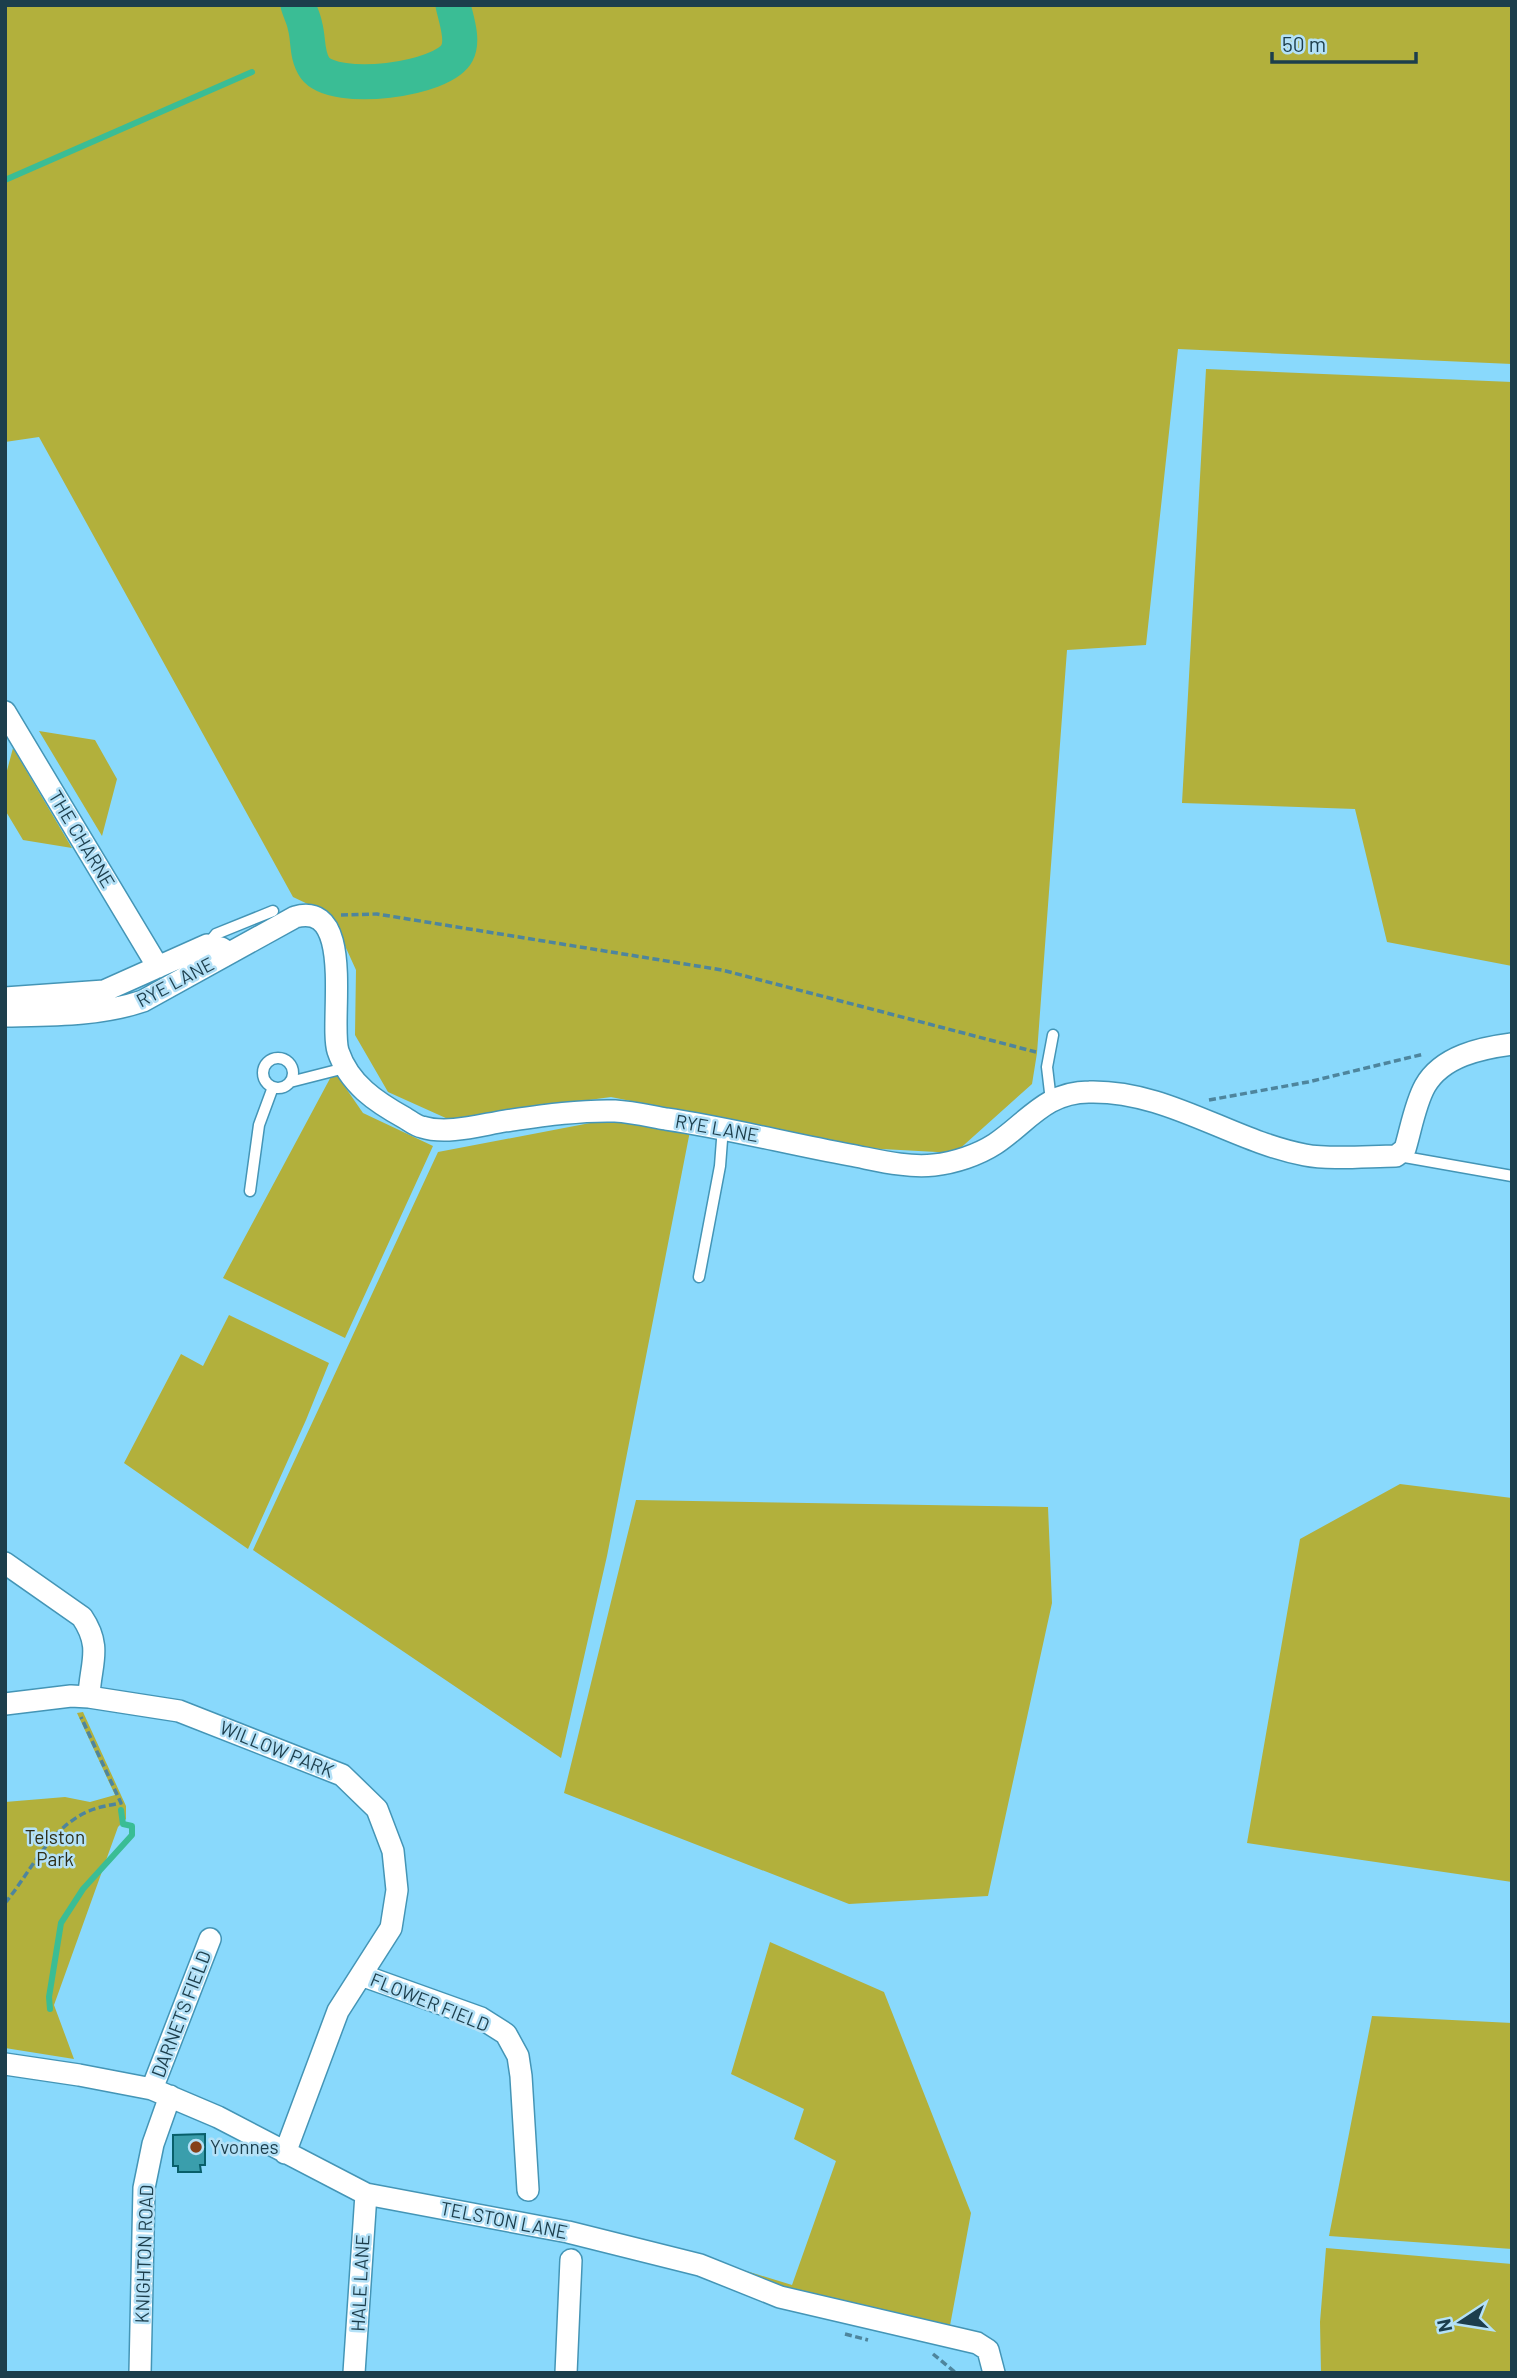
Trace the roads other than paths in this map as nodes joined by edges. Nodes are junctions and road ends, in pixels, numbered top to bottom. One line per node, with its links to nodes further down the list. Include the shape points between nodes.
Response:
1 (5, 712): 5 (street, THE CHARNE)
2 (273, 911): 3 (lane, via 216,934)
3 (207, 945): 4 (street); 5 (street)
4 (229, 953): 7 (street, RYE LANE, via 151,998 126,1007); 10 (street, RYE LANE, via 295,916 319,919 332,937 337,961 335,1034)
5 (158, 967): 6 (street, via 104,991)
6 (5, 998)
7 (5, 1016)
8 (1053, 1035): 13 (lane, via 1047,1067)
9 (1512, 1044): 15 (street, via 1450,1060 1425,1086 1405,1149)
10 (345, 1068): 11 (lane); 14 (street, RYE LANE, via 382,1105 422,1128 450,1130 531,1117 615,1111)
11 (290, 1082): 12 (lane); 12 (lane, via 290,1063 275,1058 263,1072)
12 (273, 1087): 17 (lane, via 259,1125)
13 (1051, 1101): 14 (street, RYE LANE, via 996,1143 937,1165 873,1159); 15 (street, RYE LANE, via 1086,1091 1121,1094 1175,1106 1245,1137 1307,1156)
14 (723, 1127): 18 (lane)
15 (1396, 1156): 16 (lane)
16 (1512, 1175)
17 (250, 1191)
18 (699, 1277)
19 (5, 1563): 20 (street, via 82,1617 89,1628 95,1650)
20 (80, 1696): 21 (street, WILLOW PARK); 23 (street, WILLOW PARK, via 179,1711 342,1774 377,1809 393,1851 397,1889 391,1928)
21 (5, 1704)
22 (210, 1939): 25 (street, DARNETS FIELD)
23 (361, 1975): 26 (street, WILLOW PARK, via 338,2011); 27 (street, FLOWER FIELD, via 481,2018 506,2034 522,2076)
24 (5, 2064): 25 (street, TELSTON LANE)
25 (161, 2093): 26 (street, TELSTON LANE); 30 (street, KNIGHTON ROAD, via 144,2188)
26 (285, 2153): 28 (street, TELSTON LANE)
27 (528, 2190)
28 (366, 2194): 31 (street, HALE LANE); 33 (street, TELSTON LANE, via 568,2232 700,2264 780,2297 978,2343 988,2350)
29 (571, 2260): 32 (street)
30 (140, 2373)
31 (354, 2373)
32 (566, 2373)
33 (995, 2373)

